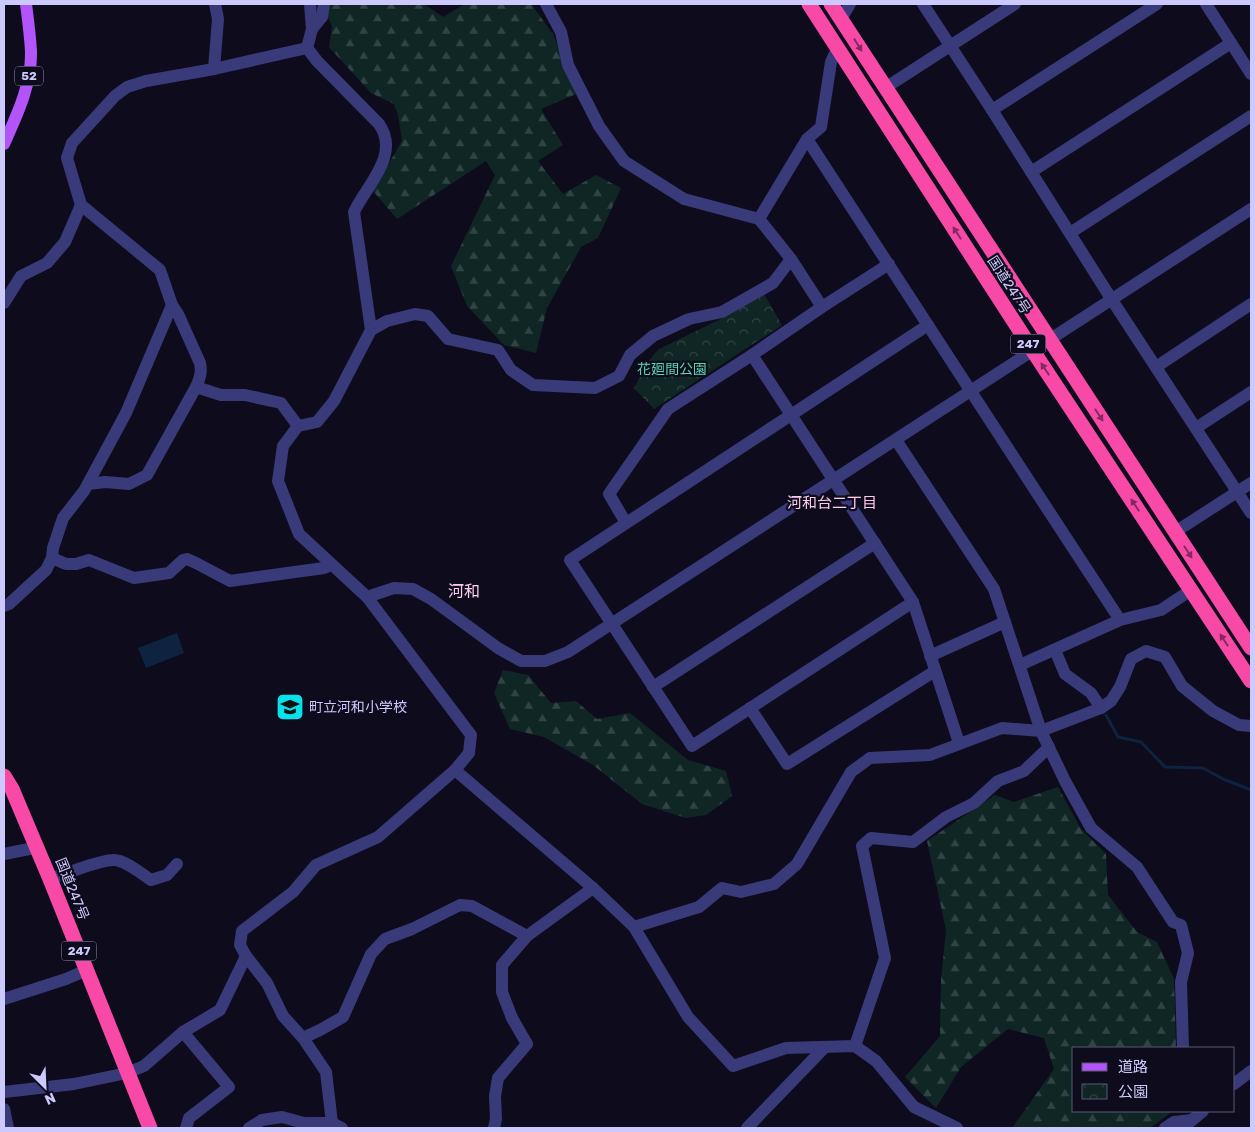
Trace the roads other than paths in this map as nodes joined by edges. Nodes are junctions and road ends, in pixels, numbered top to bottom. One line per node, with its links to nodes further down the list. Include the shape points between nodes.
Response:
1 (26, 4): 25 (main road, 52, via 31,52 28,80)
2 (215, 4): 19 (street, via 218,19)
3 (310, 4): 14 (street)
4 (324, 4): 14 (street, via 322,17)
5 (546, 4): 29 (street, via 561,32 568,65 599,126 624,161 684,199)
6 (809, 4): 16 (highway, 国道247号 / 247)
7 (831, 4): 13 (highway, 国道247号 / 247)
8 (850, 4): 13 (street)
9 (922, 4): 17 (street)
10 (1015, 4): 17 (street)
11 (1157, 4): 22 (street)
12 (1206, 4): 15 (street)
13 (841, 19): 21 (highway, 国道247号 / 247, one-way to 21)
14 (312, 29): 18 (street)
15 (1231, 42): 20 (street); 26 (street)
16 (838, 47): 24 (street, via 831,62 821,127); 41 (highway, 国道247号 / 247, one-way to 16)
17 (950, 47): 21 (street); 22 (street)
18 (307, 48): 19 (street); 39 (street, via 379,124 386,137 376,179 354,212)
19 (214, 70): 27 (street, via 146,81 127,87 115,96 72,143 67,158)
20 (1251, 74)
21 (885, 88): 40 (highway, 国道247号 / 247)
22 (992, 110): 26 (street)
23 (1251, 116): 30 (street)
24 (807, 139): 29 (street); 32 (street)
25 (4, 144)
26 (1031, 172): 30 (street)
27 (81, 205): 34 (street, via 66,242 47,263 21,276); 36 (street, via 160,270)
28 (1251, 209): 33 (street)
29 (759, 219): 31 (street)
30 (1070, 233): 33 (street)
31 (790, 259): 37 (street); 39 (street, via 773,283 722,312 689,319 653,336 630,355 619,376 595,388 533,385 511,370 498,350 448,339 428,316 415,314 387,320)
32 (889, 264): 37 (street); 38 (street)
33 (1112, 300): 40 (street); 43 (street)
34 (4, 303)
35 (1251, 304): 43 (street)
36 (172, 305): 44 (street, via 200,363 201,374); 53 (street, via 126,413)
37 (822, 307): 42 (street)
38 (928, 325): 45 (street); 47 (street)
39 (371, 330): 48 (street, via 334,401 317,422)
40 (1050, 339): 41 (street); 57 (highway, 国道247号 / 247, one-way to 57)
41 (1032, 351): 45 (street); 61 (highway, 国道247号 / 247, one-way to 41)
42 (752, 355): 47 (street); 56 (street, via 668,409 609,494)
43 (1156, 367): 49 (street)
44 (196, 387): 48 (street, via 221,395 245,395 281,403); 53 (street, via 146,475 129,484)
45 (969, 391): 50 (street); 65 (street)
46 (1251, 392): 49 (street)
47 (791, 415): 51 (street); 56 (street)
48 (298, 426): 60 (street, via 283,446 278,481 298,534)
49 (1196, 428): 54 (street)
50 (896, 440): 51 (street); 66 (street, via 994,589)
51 (834, 480): 58 (street); 67 (street)
52 (1251, 483): 54 (street)
53 (88, 484): 59 (street, via 63,518)
54 (1237, 492): 55 (street); 57 (street)
55 (1251, 513)
56 (626, 523): 67 (street, via 570,560)
57 (1175, 532): 68 (highway, 国道247号 / 247, one-way to 68)
58 (875, 543): 63 (street); 74 (street)
59 (52, 558): 60 (street, via 66,564 89,560 134,578 169,574 187,559 230,581); 64 (street, via 46,570)
60 (332, 565): 62 (street)
61 (1191, 590): 65 (street, via 1161,610); 73 (highway, 国道247号 / 247, one-way to 61)
62 (367, 597): 67 (street, via 394,588 413,589 521,661 545,661 568,652); 81 (street, via 471,735 469,753)
63 (913, 602): 70 (street); 75 (street)
64 (4, 606)
65 (1120, 620): 69 (street)
66 (1006, 622): 70 (street); 71 (street)
67 (611, 624): 74 (street)
68 (1251, 648)
69 (1055, 650): 71 (street); 76 (street, via 1065,674 1091,693)
70 (930, 656): 72 (street)
71 (1020, 665): 78 (street)
72 (935, 671): 75 (street, via 787,764); 79 (street)
73 (1251, 681)
74 (653, 687): 75 (street, via 692,746)
75 (750, 708)
76 (1101, 708): 77 (street, via 1111,701 1132,660 1146,651 1165,657 1182,686 1213,711 1239,724); 78 (street)
77 (1251, 726)
78 (1041, 731): 79 (street, via 1002,728); 80 (street)
79 (959, 743): 89 (street, via 930,755 870,758 851,772 797,864 774,884 741,892 722,888 699,907)
80 (1049, 747): 96 (street, via 1024,771 998,781 974,803 946,817 912,842 871,838 862,846 884,958); 97 (street, via 1091,828 1137,867 1172,922 1182,925 1188,952 1181,982)
81 (455, 770): 88 (street); 91 (street, via 378,838 316,865 293,892 242,931 240,945)
82 (4, 776): 83 (highway, 国道247号 / 247)
83 (8, 791): 84 (highway, 国道247号 / 247)
84 (36, 846): 85 (street); 87 (highway, 国道247号 / 247)
85 (4, 854)
86 (177, 864): 87 (street, via 168,875 151,880 115,860)
87 (50, 879): 92 (highway, 国道247号 / 247)
88 (593, 888): 89 (street); 90 (street)
89 (634, 927): 98 (street, via 688,1017 733,1066 786,1048)
90 (527, 936): 95 (street, via 472,906 460,905 384,940 371,954 343,1017); 110 (street, via 502,965 502,992 527,1044 498,1078)
91 (246, 956): 94 (street, via 220,1010); 95 (street, via 267,983 282,1016)
92 (87, 970): 93 (street); 100 (highway, 国道247号 / 247)
93 (4, 999)
94 (183, 1032): 100 (street, via 144,1066); 108 (street, via 228,1087 189,1118)
95 (303, 1038): 105 (street, via 326,1072)
96 (855, 1046): 98 (street); 112 (street, via 876,1061 914,1107)
97 (1183, 1047)
98 (824, 1048): 111 (street)
99 (1251, 1071): 101 (street)
100 (127, 1073): 102 (street, via 74,1084); 107 (highway, 国道247号 / 247)
101 (1235, 1083)
102 (4, 1092)
103 (4, 1109): 106 (street)
104 (1191, 1115): 113 (street); 114 (street)
105 (337, 1126): 109 (street, via 282,1117 262,1120)
106 (8, 1128)
107 (150, 1128)
108 (185, 1128)
109 (249, 1128)
110 (494, 1128)
111 (747, 1128)
112 (957, 1128)
113 (1165, 1128)
114 (1182, 1128)

